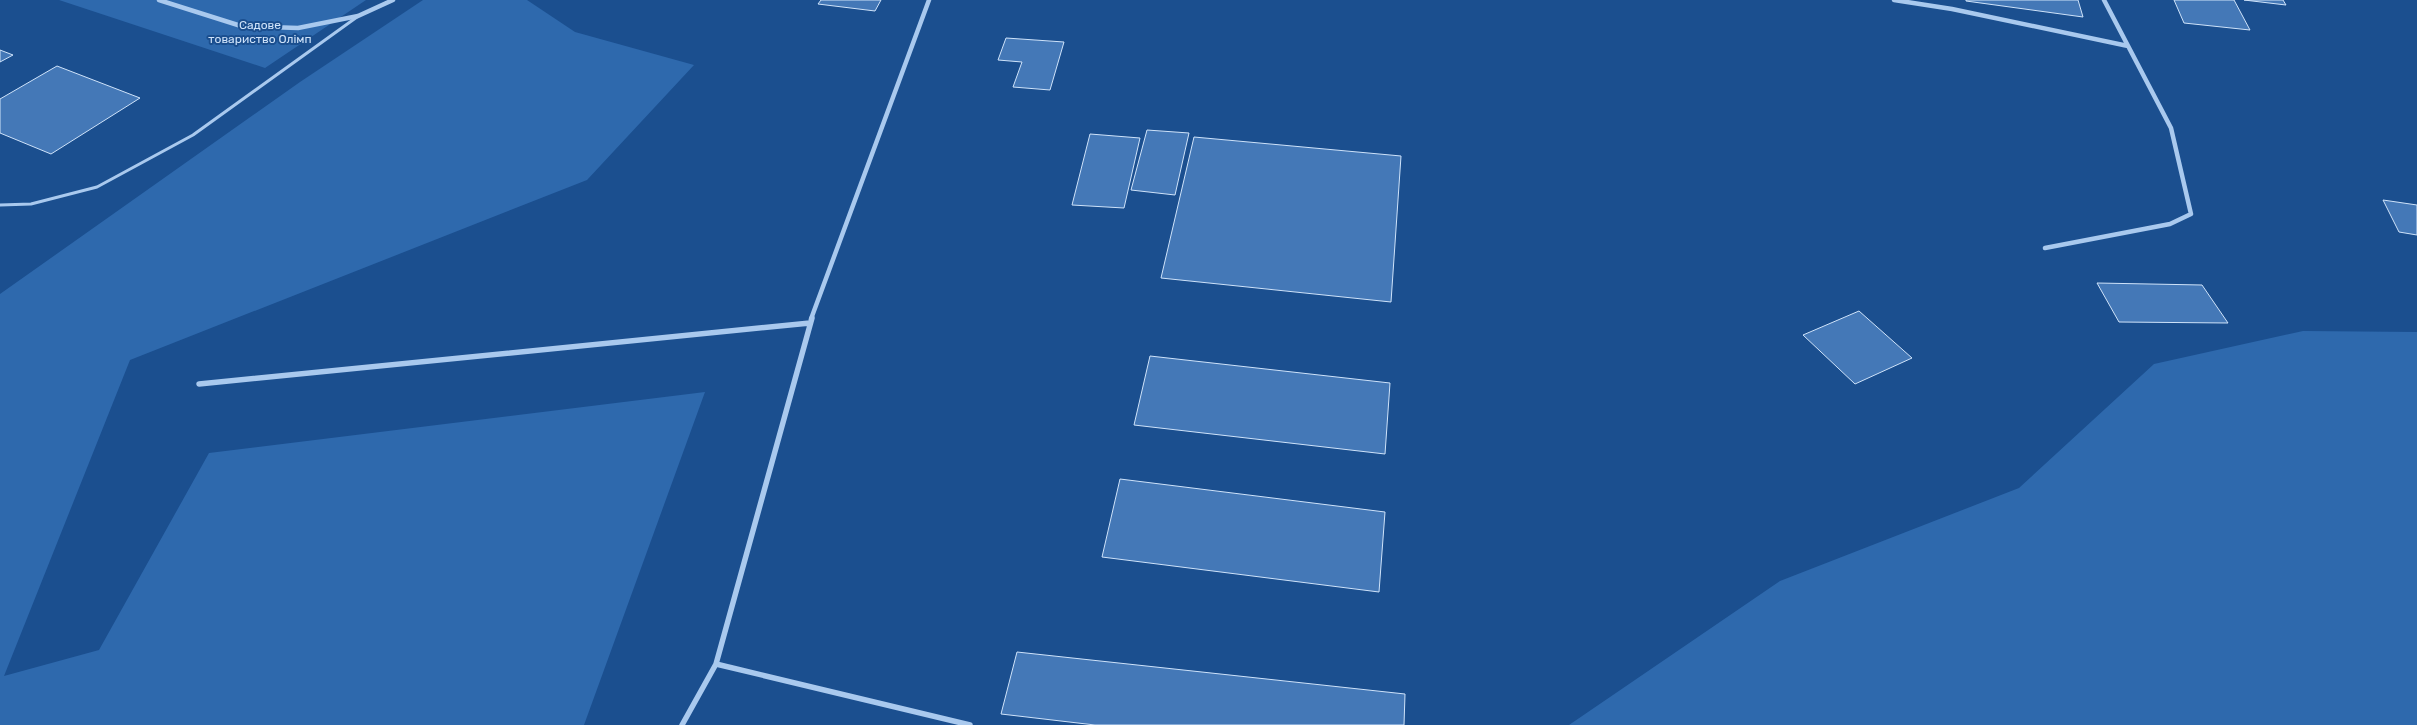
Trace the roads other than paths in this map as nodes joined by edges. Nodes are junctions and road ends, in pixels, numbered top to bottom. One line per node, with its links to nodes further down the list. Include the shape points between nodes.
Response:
1 (159, 0): 6 (street, via 241,26 298,28)
2 (393, 0): 6 (street)
3 (928, 0): 10 (street)
4 (1894, 0): 7 (street)
5 (2104, 0): 7 (street)
6 (358, 16): 8 (lane, via 193,135 97,187 31,204)
7 (2128, 46): 9 (street, via 2171,128 2191,214 2170,224)
8 (0, 205)
9 (2045, 248)
10 (810, 323): 11 (street); 12 (street)
11 (199, 384)
12 (716, 664): 13 (street); 14 (street)
13 (682, 725)
14 (970, 725)

